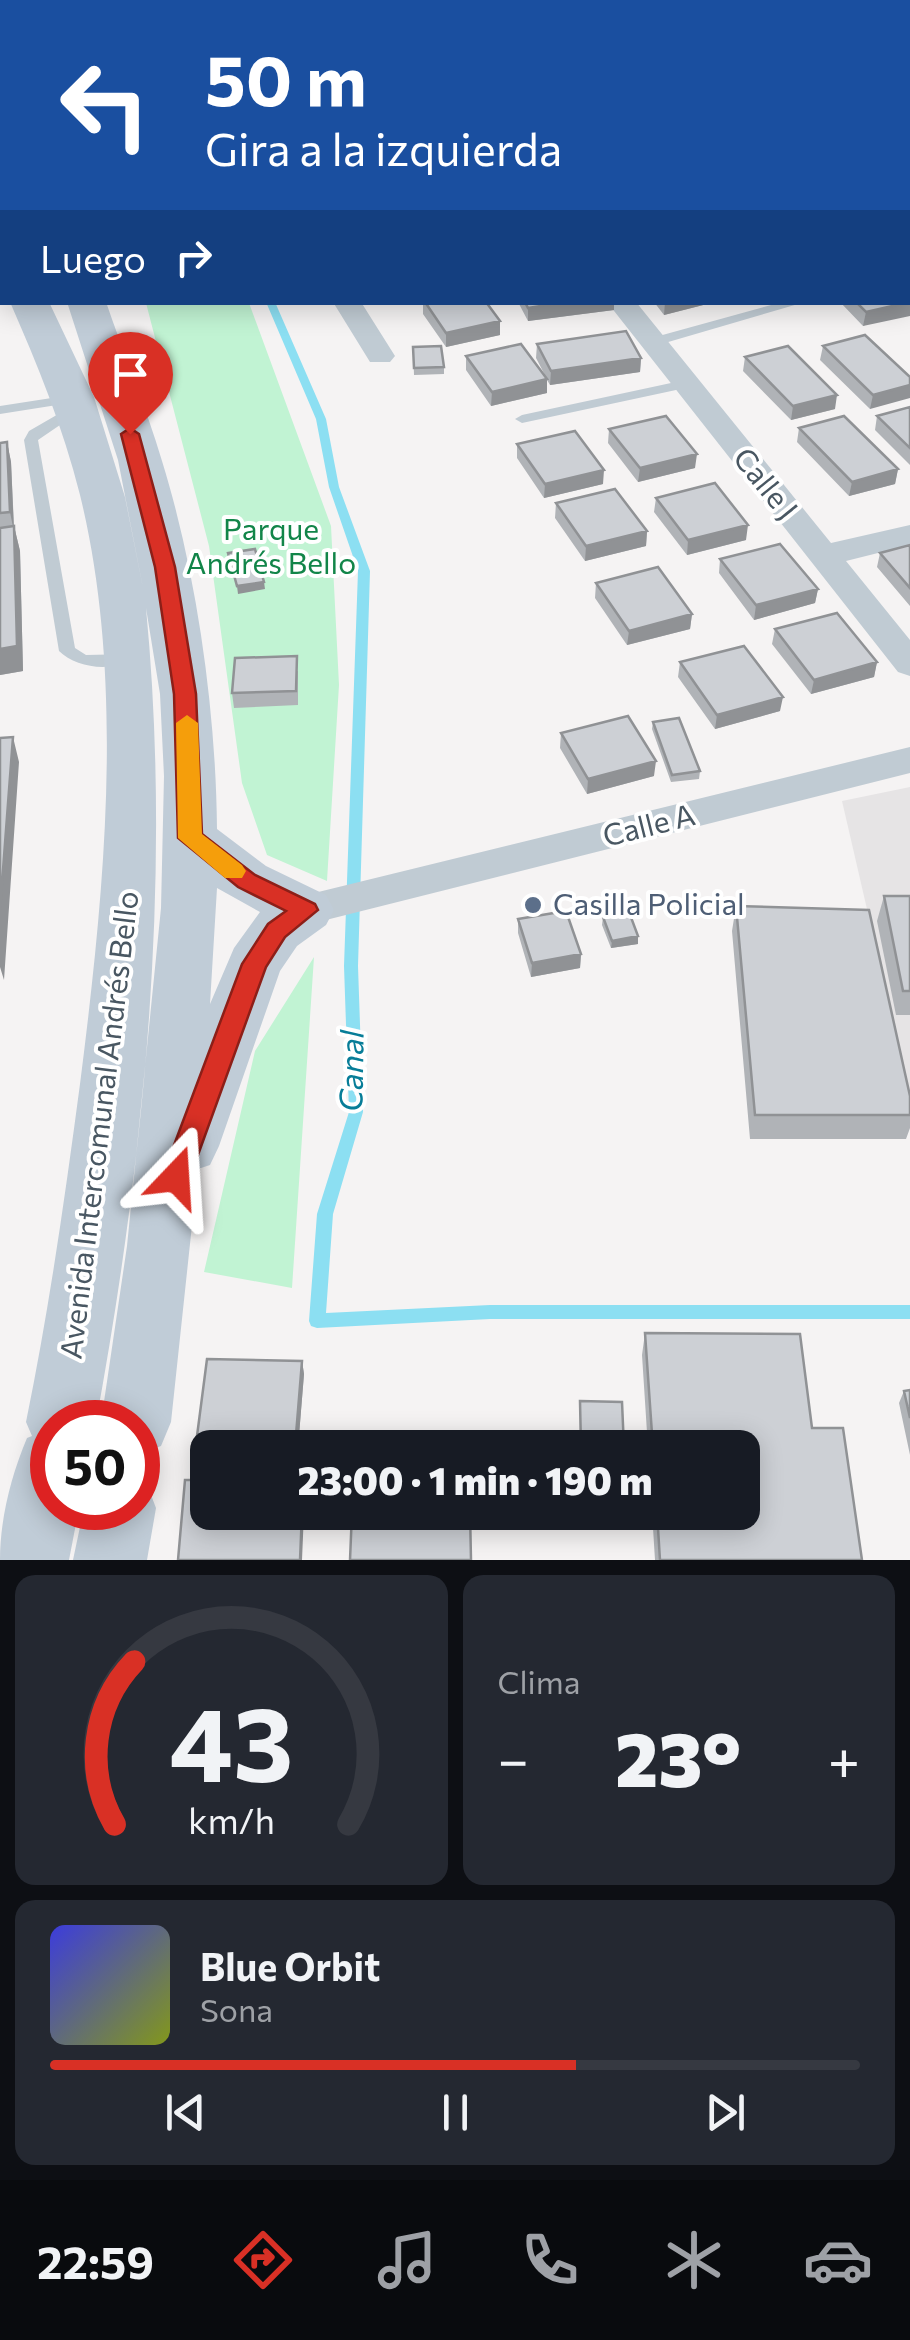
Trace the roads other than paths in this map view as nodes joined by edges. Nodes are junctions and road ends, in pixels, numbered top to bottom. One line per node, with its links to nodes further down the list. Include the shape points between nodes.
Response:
1 (31, 305): 9 (main road, Avenida Intercomunal Andrés Bello)
2 (87, 305): 16 (main road, Avenida Intercomunal Andrés Bello, via 140,460 165,567 185,694)
3 (350, 305): 7 (street)
4 (623, 305): 6 (street, Calle J)
5 (788, 305): 6 (lane)
6 (652, 342): 8 (street, Calle J)
7 (380, 356)
8 (685, 384): 11 (lane); 13 (street, Calle J)
9 (73, 404): 10 (lane); 19 (main road, Avenida Intercomunal Andrés Bello, via 104,510 126,658 133,778 119,1024)
10 (0, 410)
11 (522, 419)
12 (910, 535): 13 (street)
13 (822, 556): 14 (street, Calle J)
14 (910, 664)
15 (910, 760): 17 (street, Calle A)
16 (190, 838): 17 (main road, via 246,881); 18 (main road, Avenida Intercomunal Andrés Bello, via 190,908)
17 (308, 910): 18 (main road, via 276,930 254,964)
18 (163, 1213): 20 (main road, Avenida Intercomunal Andrés Bello)
19 (65, 1400)
20 (139, 1400)
21 (38, 1530): 23 (main road)
22 (116, 1530): 24 (main road)
23 (32, 1560)
24 (110, 1560)

